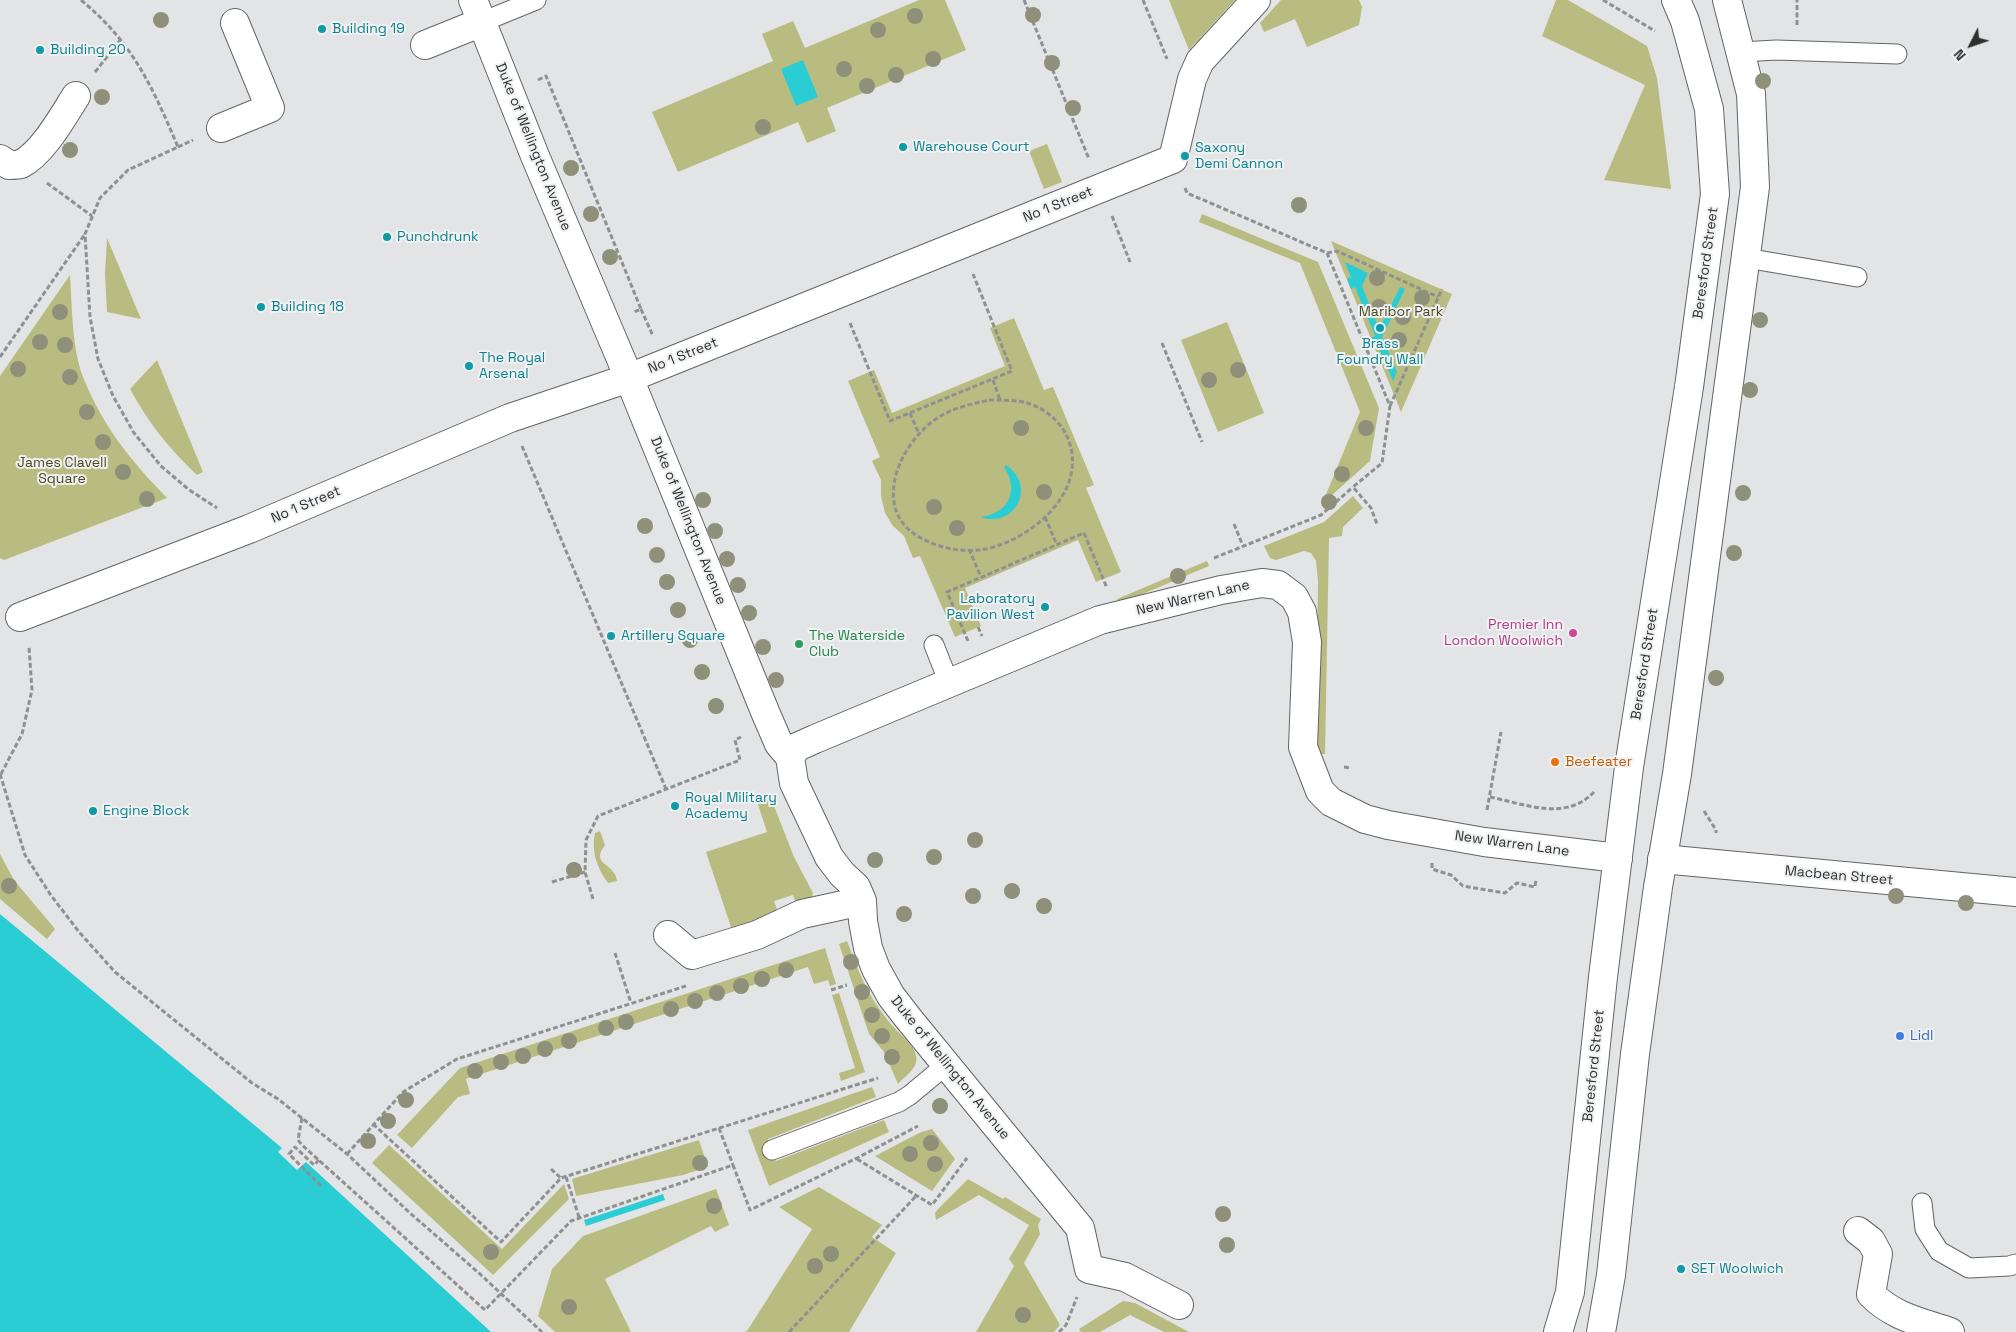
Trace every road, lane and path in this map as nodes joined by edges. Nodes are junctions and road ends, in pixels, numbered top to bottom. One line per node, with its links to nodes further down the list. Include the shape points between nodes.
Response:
1 (81, 0): 12 (path)
2 (536, 0): 9 (lane)
3 (1024, 0): 22 (path)
4 (1143, 0): 16 (path, via 1173,72)
5 (1256, 0): 16 (street, via 1200,61)
6 (1603, 0): 11 (path)
7 (1676, 0): 71 (street, Beresford Street, via 1708,109 1715,194)
8 (1727, 0): 14 (street)
9 (478, 11): 13 (street); 17 (street, Duke of Wellington Avenue)
10 (235, 23): 19 (street, via 270,108)
11 (1656, 32)
12 (121, 39): 18 (path); 23 (path, via 144,72 178,147 128,170 100,198)
13 (425, 45)
14 (1741, 52): 15 (lane); 27 (street, via 1751,94 1755,187)
15 (1897, 54)
16 (1192, 79): 20 (street)
17 (509, 91): 33 (path, via 546,76); 36 (street, Duke of Wellington Avenue)
18 (76, 96): 21 (street, via 33,155)
19 (221, 128)
20 (1173, 159): 22 (street, No 1 Street); 26 (path, via 1187,193)
21 (10, 162): 23 (path)
22 (1101, 188): 25 (street, No 1 Street); 28 (path)
23 (92, 216): 24 (path)
24 (85, 234): 35 (path); 48 (path, via 90,317 98,359 113,396 134,433 161,466 188,489)
25 (961, 244): 31 (street, No 1 Street); 37 (path, via 1012,371)
26 (1327, 253): 32 (path, via 1337,251); 39 (path)
27 (1746, 258): 29 (lane); 72 (street, via 1677,774)
28 (1130, 262)
29 (1857, 277)
30 (1442, 289): 32 (path)
31 (838, 294): 36 (street, No 1 Street); 40 (path, via 890,421)
32 (1438, 297): 39 (path)
33 (638, 300)
34 (1162, 343): 43 (path)
35 (0, 357)
36 (629, 378): 41 (street, No 1 Street); 61 (street, Duke of Wellington Avenue, via 766,714 779,744)
37 (992, 380): 38 (path); 40 (path)
38 (1000, 400): 42 (path, via 961,406 939,417); 45 (path, via 1025,402 1042,409 1059,423 1068,438 1073,452 1068,486 1059,503)
39 (1390, 406): 44 (path, via 1382,463)
40 (910, 413): 42 (path)
41 (510, 418): 48 (street, No 1 Street); 63 (path)
42 (919, 434): 51 (path, via 901,458 893,481 895,507 902,521 916,536 934,545)
43 (1202, 442)
44 (1353, 487): 47 (path, via 1371,508); 50 (path, via 1320,515)
45 (1045, 517): 49 (path); 51 (path, via 1013,540)
46 (1234, 524): 50 (path)
47 (1377, 524)
48 (249, 529): 55 (street, No 1 Street)
49 (1057, 545): 53 (path); 54 (path, via 1084,533)
50 (1243, 546): 52 (path)
51 (970, 550): 53 (path)
52 (1213, 558)
53 (981, 577): 56 (path, via 947,592)
54 (1103, 579)
55 (20, 617): 62 (path, via 30,650 32,690 22,734)
56 (964, 633)
57 (934, 645): 58 (lane)
58 (949, 683): 61 (street, New Warren Lane, via 815,739 798,747); 71 (street, New Warren Lane, via 1100,620 1221,590 1262,583 1278,585 1294,597 1302,612 1307,642 1303,747 1320,791 1331,802 1365,819 1388,825 1484,842)
59 (1501, 732): 64 (path)
60 (748, 734): 63 (path, via 735,740 740,760)
61 (790, 757): 79 (street, Duke of Wellington Avenue, via 794,783 829,857 856,887)
62 (0, 774): 88 (path, via 25,855 79,932 115,972 252,1083)
63 (666, 789): 74 (path, via 598,816 586,840)
64 (1490, 796): 67 (path); 68 (path)
65 (1702, 802): 70 (path, via 1703,810 1716,830)
66 (1578, 805): 68 (path, via 1560,810)
67 (1488, 807)
68 (1546, 809): 69 (path)
69 (1545, 817)
70 (1715, 839)
71 (1618, 858): 72 (street, New Warren Lane); 113 (street, Beresford Street, via 1570,1292)
72 (1662, 859): 77 (street, Macbean Street); 114 (street, via 1635,1054 1611,1275)
73 (1432, 868): 75 (path, via 1451,875 1463,886 1505,893 1517,883 1535,887)
74 (584, 872): 76 (path); 78 (path)
75 (1536, 881)
76 (552, 882)
77 (2016, 892)
78 (593, 899)
79 (862, 901): 80 (street, via 802,914 757,935 692,955); 86 (street, Duke of Wellington Avenue, via 868,948 876,969 891,996)
80 (668, 935)
81 (615, 953): 85 (path)
82 (688, 985): 85 (path)
83 (847, 985): 84 (path)
84 (831, 990)
85 (631, 1003): 89 (path, via 457,1059 403,1092)
86 (946, 1065): 92 (lane, via 899,1102); 108 (street, Duke of Wellington Avenue, via 1080,1228 1089,1269 1125,1277)
87 (878, 1078): 91 (path)
88 (302, 1118): 93 (path); 96 (path, via 298,1140)
89 (372, 1124): 93 (path); 100 (path, via 501,1242)
90 (918, 1126): 94 (path)
91 (718, 1128): 97 (path); 99 (path)
92 (772, 1150)
93 (347, 1154): 107 (path)
94 (857, 1158): 97 (path, via 750,1210); 102 (path)
95 (967, 1158): 102 (path, via 932,1205)
96 (319, 1160): 101 (path, via 314,1165 295,1147 289,1154); 107 (path, via 485,1310)
97 (733, 1165): 104 (path)
98 (551, 1169): 100 (path)
99 (566, 1177): 100 (path); 104 (path)
100 (561, 1178)
101 (321, 1186)
102 (916, 1196): 111 (path)
103 (1922, 1203): 106 (lane, via 1925,1229 1939,1251 1969,1268)
104 (579, 1217): 107 (path, via 571,1221)
105 (1858, 1231): 115 (street, via 1871,1241 1878,1254 1871,1294 1895,1314)
106 (2016, 1264)
107 (501, 1294): 110 (path)
108 (1179, 1305)
109 (1066, 1325): 112 (path)
110 (542, 1332)
111 (789, 1332)
112 (1059, 1332)
113 (1558, 1332)
114 (1601, 1332)
115 (1950, 1332)

